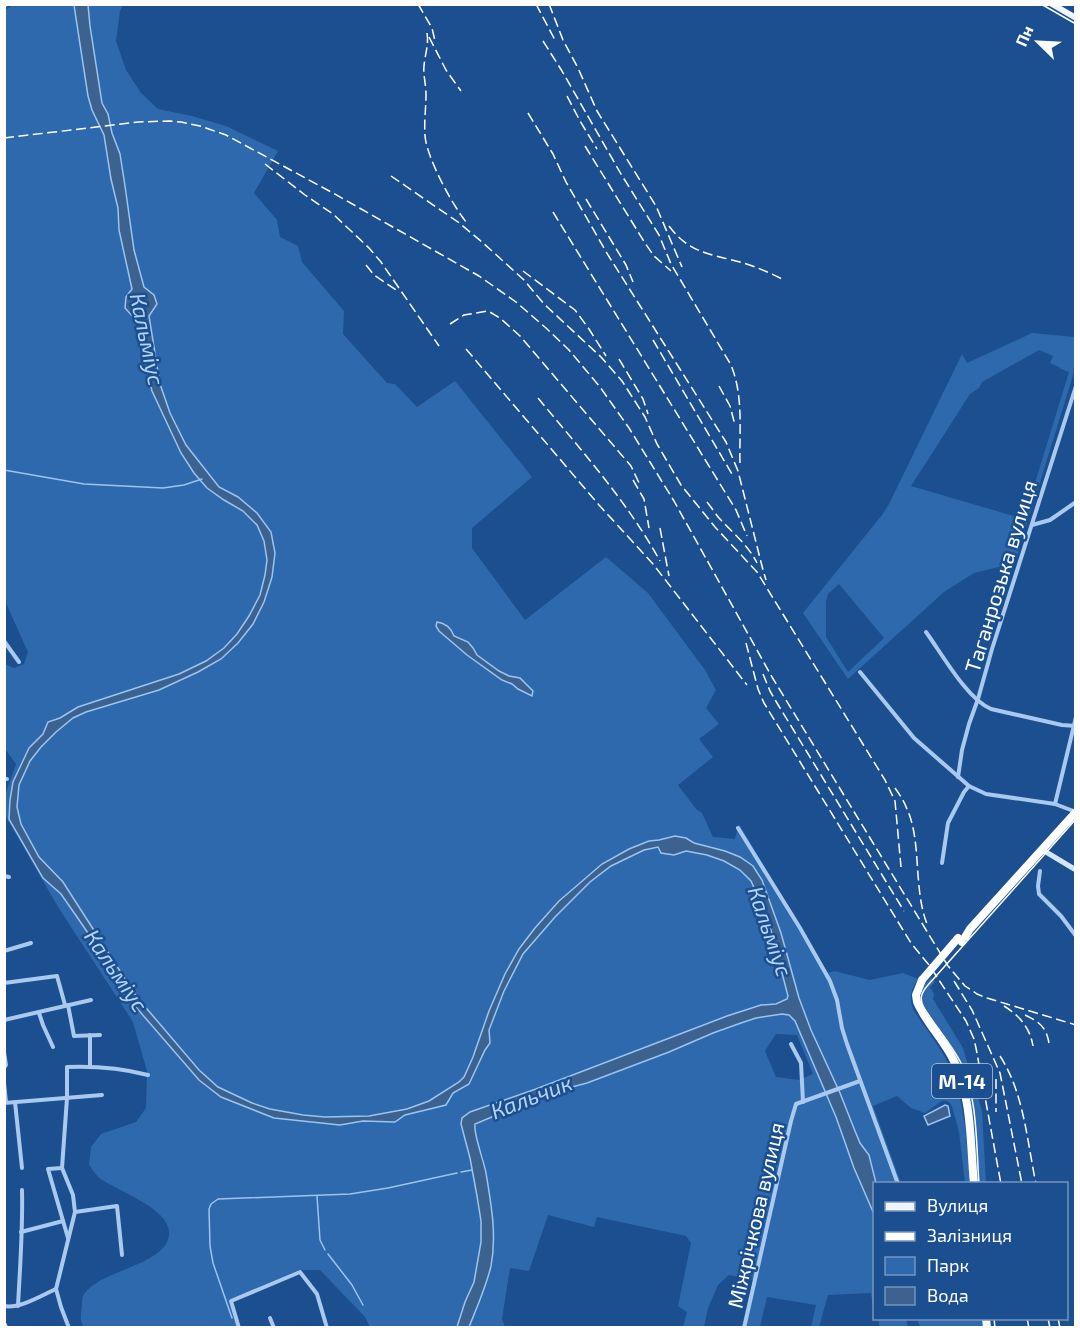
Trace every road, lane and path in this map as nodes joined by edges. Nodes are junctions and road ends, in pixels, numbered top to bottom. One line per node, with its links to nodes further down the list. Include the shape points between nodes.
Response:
1 (1052, 4): 2 (main road)
2 (1076, 18)
3 (1076, 386): 5 (street, Таганрозька вулиця)
4 (1076, 502): 5 (street, via 1050,520)
5 (1032, 525): 10 (street, Таганрозька вулиця)
6 (926, 632): 10 (street)
7 (4, 640): 8 (street)
8 (19, 662)
9 (860, 672): 13 (street, via 914,738)
10 (978, 699): 12 (street, via 991,709); 13 (street, Таганрозька вулиця)
11 (1076, 717): 12 (street)
12 (1074, 726): 15 (street)
13 (958, 777): 14 (street)
14 (969, 786): 15 (street, via 994,796); 19 (street, via 948,823)
15 (1055, 804): 16 (street)
16 (1076, 812): 18 (highway, М-14)
17 (738, 828): 38 (street, via 830,981)
18 (1041, 849): 20 (main road); 48 (highway, М-14, bridge, via 924,981 916,998 951,1055 962,1083)
19 (942, 863)
20 (1076, 870)
21 (1040, 871): 22 (street, via 1039,894)
22 (1076, 936)
23 (31, 943): 24 (street)
24 (4, 951)
25 (4, 983): 27 (street, via 57,976)
26 (91, 1000): 27 (street)
27 (66, 1005): 28 (street); 30 (street, via 74,1036)
28 (39, 1013): 29 (street); 33 (street)
29 (4, 1020)
30 (90, 1035): 31 (street); 35 (street)
31 (100, 1035)
32 (791, 1044): 44 (street, Міжрічкова вулиця, via 801,1063)
33 (53, 1047)
34 (4, 1052): 36 (street)
35 (90, 1066): 37 (street); 41 (street, via 67,1067)
36 (4, 1068)
37 (148, 1075)
38 (860, 1081): 44 (street); 47 (street)
39 (4, 1083): 42 (street)
40 (102, 1095): 41 (street)
41 (67, 1098): 43 (street); 46 (street)
42 (5, 1102): 43 (street)
43 (15, 1102): 45 (street)
44 (803, 1102): 63 (street, Міжрічкова вулиця, via 796,1104 791,1121)
45 (22, 1168)
46 (62, 1168): 50 (street); 51 (street, via 48,1169)
47 (897, 1182)
48 (974, 1182)
49 (22, 1190): 52 (street)
50 (75, 1212): 53 (street); 54 (street, via 117,1206)
51 (63, 1221): 52 (street); 53 (street)
52 (21, 1232): 57 (street)
53 (68, 1240): 55 (street)
54 (122, 1255)
55 (56, 1289): 57 (street); 59 (street)
56 (4, 1306): 57 (street)
57 (18, 1306)
58 (270, 1318): 61 (street)
59 (69, 1328)
60 (239, 1328): 62 (street, via 231,1301 300,1272 317,1294)
61 (274, 1328)
62 (327, 1328)
63 (744, 1328)

